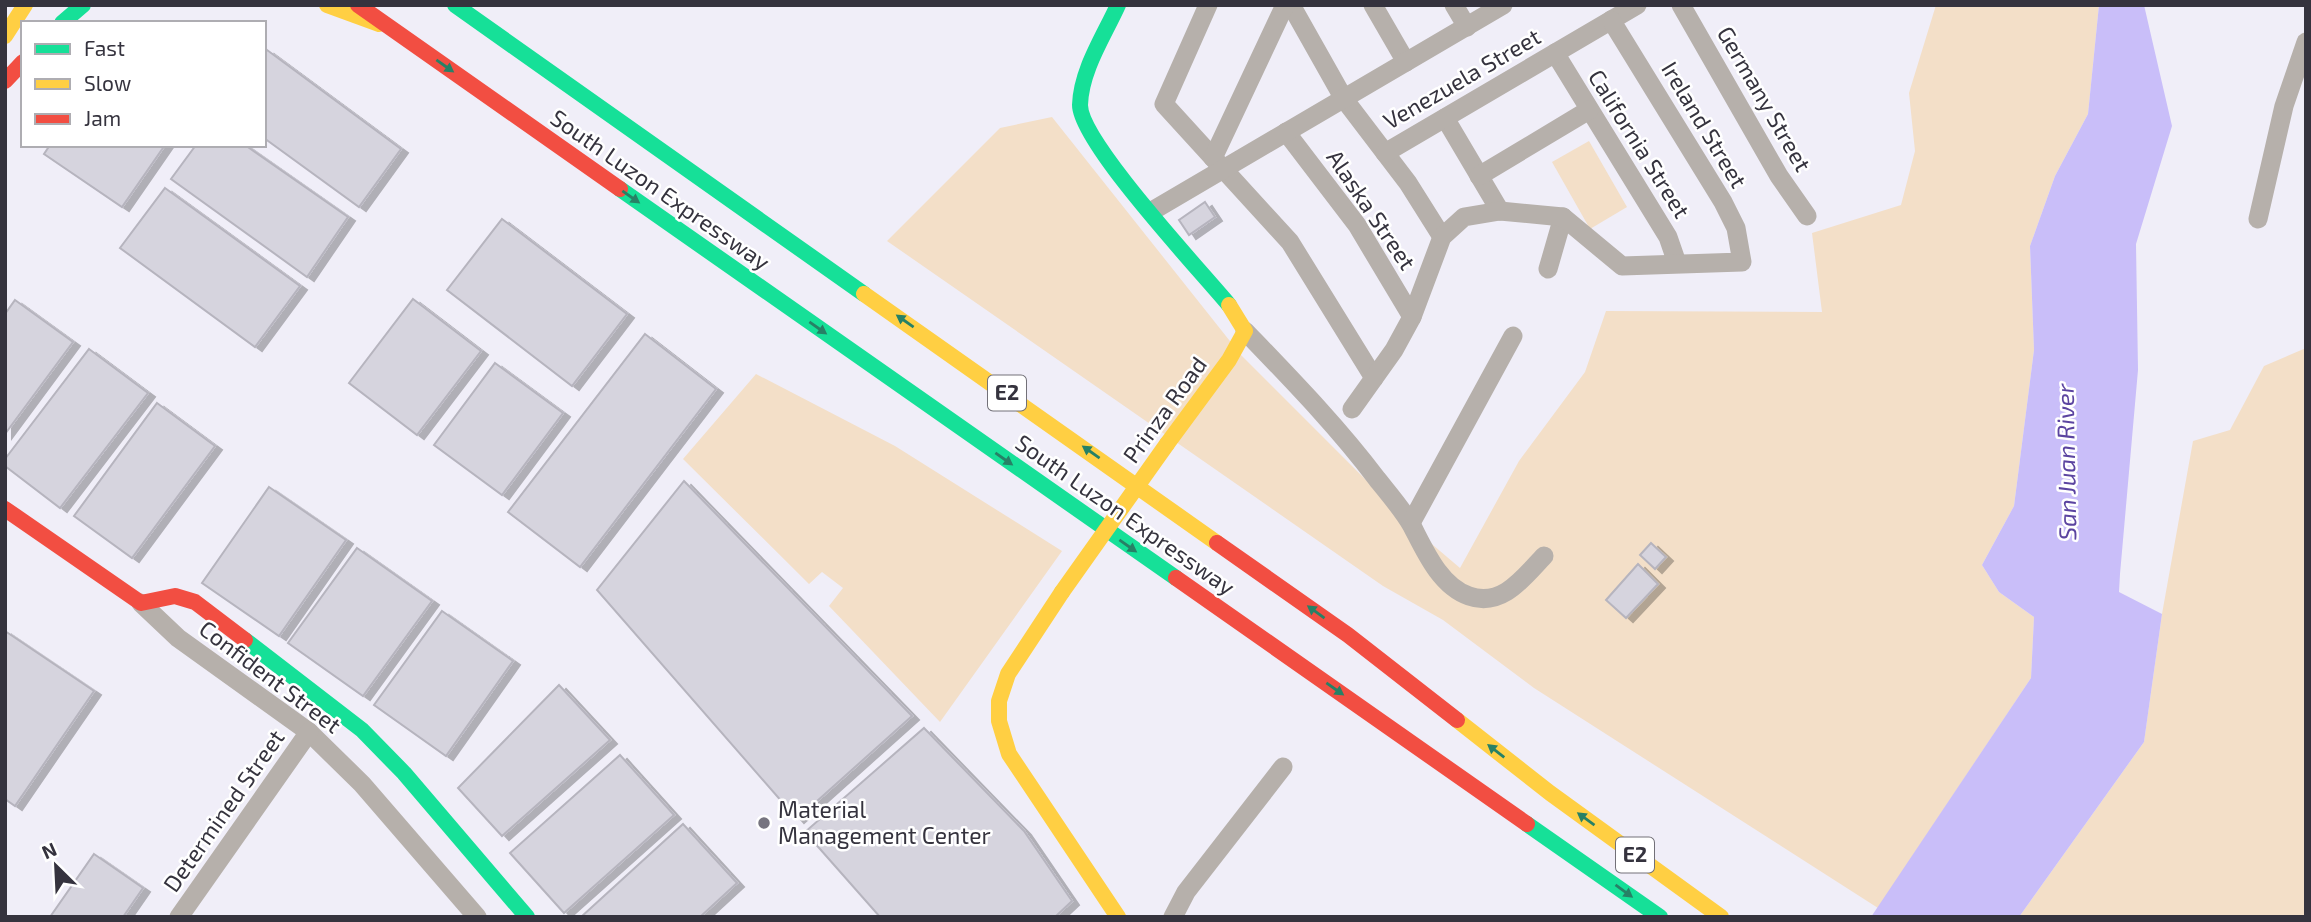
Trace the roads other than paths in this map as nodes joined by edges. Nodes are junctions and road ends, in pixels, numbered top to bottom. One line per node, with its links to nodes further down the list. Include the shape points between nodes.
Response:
1 (26, 5): 18 (main road)
2 (83, 5): 15 (main road)
3 (327, 5): 16 (main road)
4 (358, 5): 16 (main road, South Luzon Expressway / E2)
5 (456, 5): 56 (main road, South Luzon Expressway / E2, one-way to 5, via 1550,793 1348,635)
6 (1118, 5): 31 (main road, via 1084,84 1081,114 1099,150)
7 (1208, 5): 29 (street, via 1164,104)
8 (1288, 5): 24 (street); 29 (street)
9 (1373, 5): 21 (street)
10 (1454, 5): 17 (street)
11 (1503, 5): 17 (street)
12 (1637, 5): 14 (street, Venezuela Street)
13 (1681, 5): 33 (street, Germany Street, via 1779,176)
14 (1611, 20): 20 (street, Venezuela Street); 37 (street, Ireland Street, via 1736,228 1742,262)
15 (64, 21)
16 (389, 27): 55 (main road, South Luzon Expressway / E2, one-way to 55)
17 (1467, 27): 21 (street)
18 (5, 36)
19 (2306, 42): 35 (street, via 2284,106)
20 (1555, 53): 25 (street, California Street); 26 (street, Venezuela Street)
21 (1406, 62): 24 (street)
22 (21, 64): 23 (main road)
23 (5, 81)
24 (1344, 99): 27 (street); 28 (street)
25 (1589, 110): 30 (street); 37 (street, California Street, via 1668,237)
26 (1445, 118): 28 (street, Venezuela Street); 30 (street)
27 (1286, 132): 29 (street); 39 (street, Alaska Street, via 1357,225)
28 (1385, 153): 36 (street)
29 (1219, 163): 31 (street); 42 (street, via 1290,242)
30 (1479, 176): 32 (street)
31 (1152, 211): 40 (main road, via 1234,311)
32 (1500, 211): 34 (street); 36 (street, via 1464,216)
33 (1807, 216)
34 (1563, 218): 37 (street, via 1622,266); 38 (street)
35 (2258, 219)
36 (1442, 237): 39 (street)
37 (1677, 263)
38 (1548, 269)
39 (1412, 317): 42 (street)
40 (1245, 331): 45 (street, via 1339,428); 53 (main road, Prinza Road, bridge, via 1229,360 1062,592 999,699 999,724 1009,754)
41 (1513, 336): 45 (street)
42 (1374, 378): 43 (street)
43 (1352, 409)
44 (5, 509): 47 (main road, Confident Street)
45 (1410, 523): 46 (street, via 1440,573 1468,596 1500,596)
46 (1544, 556)
47 (141, 603): 48 (street, Confident Street, via 186,644); 52 (main road, via 175,596 195,602 362,730)
48 (309, 732): 50 (street, Determined Street); 51 (street, Confident Street, via 362,784)
49 (1283, 767): 54 (street, via 1186,892)
50 (180, 917)
51 (477, 917)
52 (527, 917)
53 (1118, 917)
54 (1173, 917)
55 (1660, 917)
56 (1721, 917)

